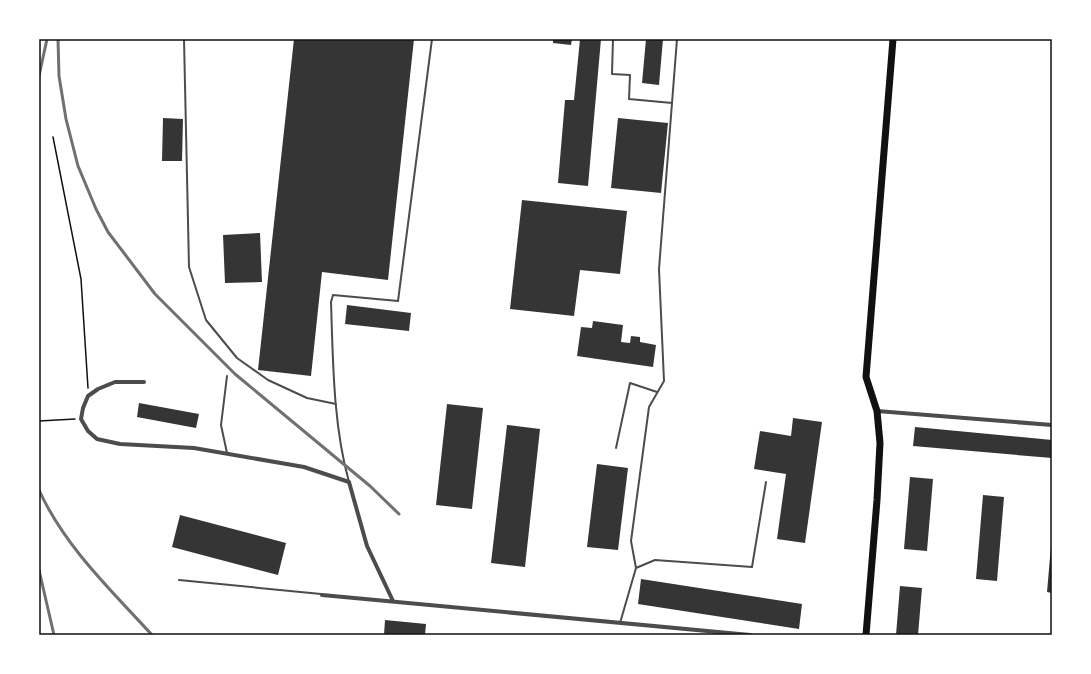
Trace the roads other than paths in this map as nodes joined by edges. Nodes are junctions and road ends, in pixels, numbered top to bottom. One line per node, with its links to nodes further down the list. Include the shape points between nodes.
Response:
1 (184, 39): 10 (lane, via 189,267 206,320 237,358 268,380 307,398)
2 (432, 39): 10 (lane, via 398,301 333,296 331,302)
3 (613, 39): 6 (lane, via 612,74 630,75 629,99)
4 (677, 39): 6 (lane)
5 (893, 39): 11 (main road, via 866,377)
6 (672, 103): 9 (lane, via 659,269 664,381)
7 (227, 376): 14 (lane, via 221,425)
8 (144, 382): 14 (street, via 115,382 88,396 81,419 88,431 97,439 120,444 194,448)
9 (657, 392): 13 (lane, via 630,383); 17 (lane, via 649,407 631,542)
10 (336, 404): 15 (lane, via 343,463)
11 (877, 411): 12 (street); 23 (main road, via 880,443)
12 (1052, 426)
13 (616, 448)
14 (228, 454): 15 (street, via 304,467)
15 (349, 482): 20 (street, via 367,546)
16 (766, 482): 17 (lane, via 752,567 655,560)
17 (636, 568): 21 (lane)
18 (179, 580): 19 (lane)
19 (322, 594): 20 (street)
20 (393, 601): 21 (street)
21 (620, 623): 22 (street)
22 (750, 635)
23 (866, 635)

